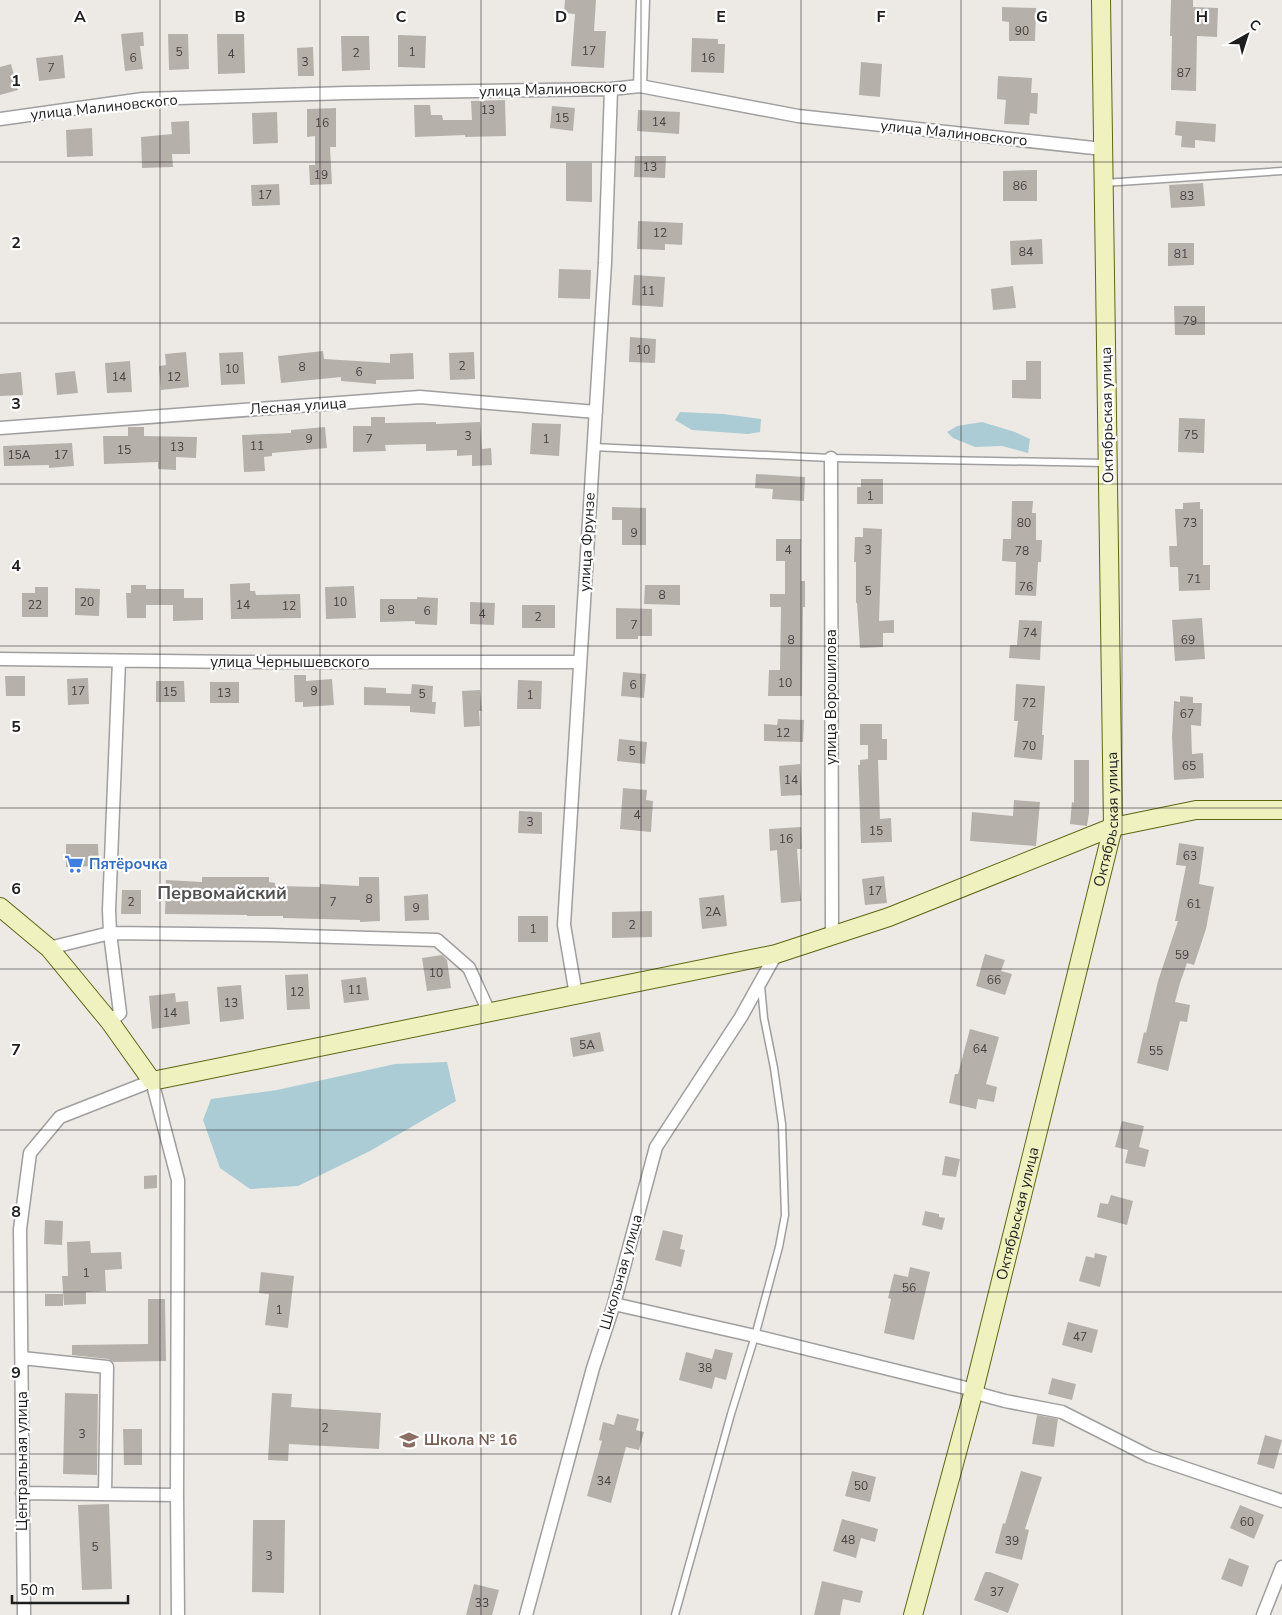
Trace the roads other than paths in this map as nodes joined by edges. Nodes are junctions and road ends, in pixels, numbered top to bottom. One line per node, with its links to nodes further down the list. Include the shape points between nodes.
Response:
1 (643, 0): 3 (street)
2 (1101, 0): 6 (street, Октябрьская улица)
3 (640, 86): 4 (street, улица Малиновского); 6 (street, улица Малиновского, via 798,116)
4 (611, 89): 5 (street, улица Малиновского, via 143,100); 9 (street, улица Фрунзе)
5 (0, 119)
6 (1103, 148): 8 (street, Октябрьская улица)
7 (1282, 170): 8 (lane)
8 (1103, 183): 13 (street, Октябрьская улица)
9 (596, 412): 10 (street, Лесная улица, via 420,397); 11 (street, улица Фрунзе)
10 (0, 428)
11 (593, 447): 12 (lane); 16 (street, улица Фрунзе)
12 (831, 458): 13 (lane); 21 (street, улица Ворошилова)
13 (1108, 463): 18 (street, Октябрьская улица)
14 (0, 659): 15 (street, улица Чернышевского)
15 (119, 661): 16 (street, улица Чернышевского); 20 (street)
16 (580, 662): 25 (street, улица Фрунзе, via 564,924)
17 (1282, 810): 18 (street, via 1196,810)
18 (1113, 827): 21 (street, via 889,917); 32 (street, Октябрьская улица)
19 (0, 907): 22 (street)
20 (110, 933): 22 (street); 26 (street, via 437,940 469,968); 27 (street, via 120,1013)
21 (832, 935): 23 (street)
22 (49, 948): 27 (street)
23 (776, 954): 24 (street, Школьная улица); 25 (street)
24 (760, 983): 29 (street, Школьная улица, via 742,1017 656,1147); 30 (lane, via 782,1124 785,1215)
25 (576, 995): 26 (street)
26 (489, 1012): 28 (street)
27 (110, 1022): 28 (street)
28 (152, 1081): 31 (street, Центральная улица, via 60,1118 30,1153 20,1229); 35 (street, via 178,1180)
29 (614, 1304): 30 (street); 40 (street, Школьная улица, via 592,1368)
30 (755, 1336): 32 (street); 41 (lane)
31 (22, 1358): 33 (street, Центральная улица); 34 (street, via 108,1367)
32 (974, 1390): 36 (street, via 1005,1401 1062,1412 1149,1456); 42 (street, Октябрьская улица)
33 (22, 1493): 34 (street); 38 (street, Центральная улица)
34 (105, 1494): 35 (street)
35 (177, 1495): 39 (street)
36 (1282, 1501)
37 (1282, 1567): 43 (street)
38 (24, 1615)
39 (178, 1615)
40 (526, 1615)
41 (675, 1615)
42 (913, 1615)
43 (1263, 1615)

